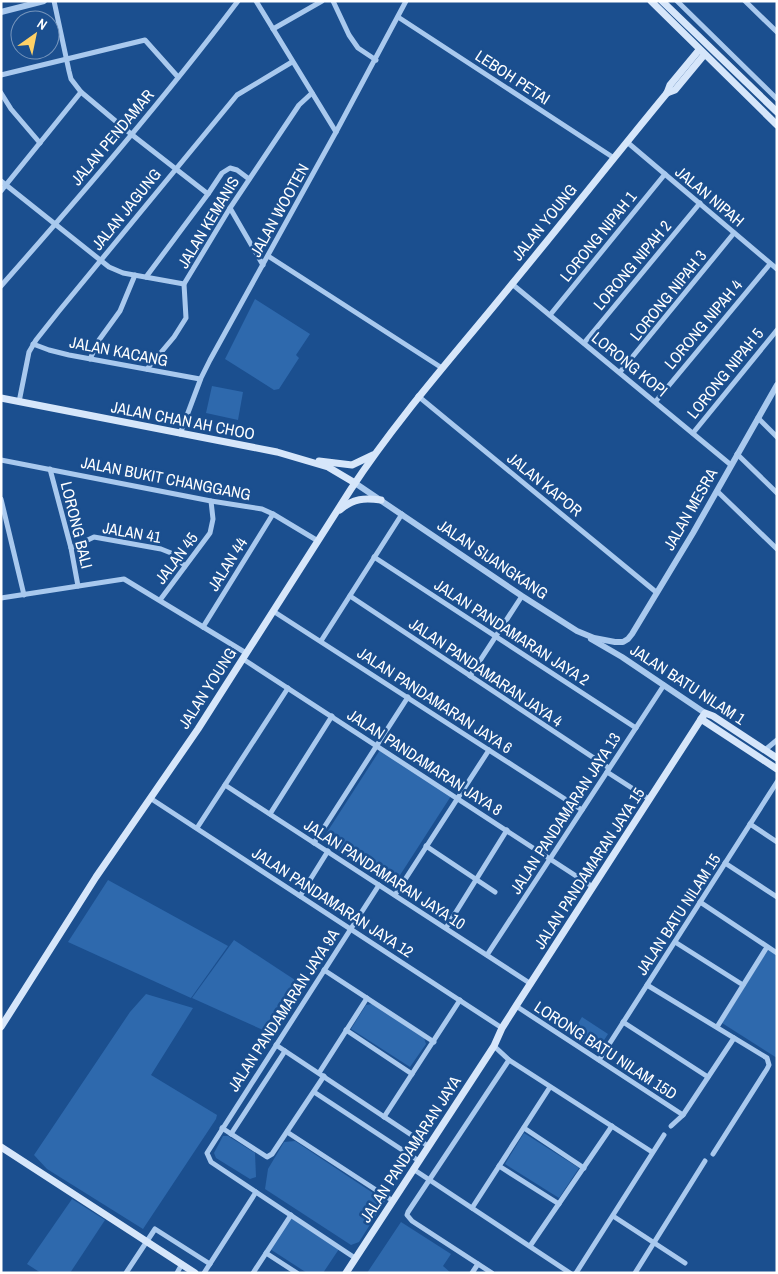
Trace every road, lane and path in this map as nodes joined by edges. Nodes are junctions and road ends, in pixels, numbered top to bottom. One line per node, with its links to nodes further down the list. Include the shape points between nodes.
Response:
1 (44, 1): 12 (street)
2 (54, 1): 18 (street)
3 (238, 1): 22 (street, JALAN PENDAMAR)
4 (256, 1): 15 (street)
5 (322, 1): 15 (street)
6 (333, 1): 19 (street, via 358,48)
7 (406, 1): 14 (street, JALAN WOOTEN)
8 (651, 1): 13 (main road)
9 (662, 1): 13 (main road)
10 (745, 1): 16 (street)
11 (681, 2): 13 (street); 26 (street)
12 (1, 12)
13 (673, 15): 17 (main road); 17 (main road, via 692,30)
14 (398, 17): 19 (street, JALAN WOOTEN); 33 (street, LEBOH PETAI)
15 (273, 29): 20 (street)
16 (777, 32)
17 (704, 50): 27 (main road, via 727,64); 28 (main road); 31 (main road, JALAN YOUNG, via 670,85)
18 (65, 59): 21 (street); 22 (street, via 145,40); 23 (street, via 71,79)
19 (376, 60): 29 (street, JALAN WOOTEN)
20 (292, 62): 24 (street); 34 (street, JALAN JAGUNG, via 237,96)
21 (1, 75)
22 (178, 77): 30 (street, JALAN PENDAMAR)
23 (81, 92): 30 (street); 32 (street)
24 (312, 93): 29 (street); 36 (street, JALAN KEMANIS, via 299,104)
25 (1, 94): 32 (street)
26 (777, 99)
27 (777, 112)
28 (777, 125)
29 (336, 132): 45 (street, JALAN WOOTEN)
30 (131, 134): 34 (street); 43 (street, JALAN PENDAMAR)
31 (627, 142): 33 (main road, JALAN YOUNG); 35 (street, JALAN NIPAH)
32 (40, 143): 38 (street)
33 (614, 158): 53 (main road, JALAN YOUNG)
34 (175, 168): 40 (street); 46 (street, JALAN JAGUNG)
35 (665, 174): 41 (street, JALAN NIPAH); 55 (street, LORONG NIPAH 1)
36 (249, 179): 40 (street, via 237,170 226,168); 42 (street, JALAN KEMANIS)
37 (1, 180): 38 (street)
38 (6, 185): 39 (street); 43 (street)
39 (1, 191)
40 (208, 194): 51 (street)
41 (700, 203): 44 (street, JALAN NIPAH); 57 (street, LORONG NIPAH 2)
42 (230, 208): 48 (street); 52 (street, JALAN KEMANIS)
43 (56, 224): 46 (street); 54 (street, JALAN PENDAMAR)
44 (734, 233): 47 (street, JALAN NIPAH); 62 (street, LORONG NIPAH 3)
45 (268, 256): 48 (street, JALAN WOOTEN); 60 (street)
46 (100, 260): 50 (street, via 114,270); 58 (street, JALAN JAGUNG)
47 (770, 264): 49 (street, JALAN NIPAH); 67 (street, LORONG NIPAH 4)
48 (263, 265): 63 (street, JALAN WOOTEN)
49 (777, 269)
50 (134, 275): 51 (street); 59 (street, via 120,311)
51 (146, 277): 52 (street)
52 (184, 284): 61 (street, JALAN KEMANIS, via 186,318)
53 (512, 284): 55 (street, LORONG KOPI); 60 (main road, JALAN YOUNG)
54 (1, 286)
55 (550, 315): 57 (street, LORONG KOPI)
56 (777, 330): 70 (street, LORONG NIPAH 5)
57 (584, 342): 62 (street, LORONG KOPI)
58 (33, 344): 59 (street, JALAN KACANG); 68 (street, JALAN JAGUNG)
59 (90, 359): 61 (street, JALAN KACANG)
60 (442, 368): 65 (main road, JALAN YOUNG)
61 (147, 369): 63 (street, JALAN KACANG)
62 (620, 372): 67 (street, LORONG KOPI)
63 (200, 379): 71 (street, JALAN WOOTEN)
64 (777, 385): 69 (street, JALAN MESRA)
65 (418, 396): 73 (main road, JALAN YOUNG); 94 (street, JALAN KAPOR)
66 (1, 398): 68 (main road, JALAN CHAN AH CHOO)
67 (656, 401): 70 (street, LORONG KOPI)
68 (19, 402): 71 (main road, JALAN CHAN AH CHOO)
69 (758, 418): 72 (street); 74 (street, JALAN MESRA)
70 (693, 433): 77 (street, LORONG KOPI)
71 (180, 434): 75 (main road, JALAN CHAN AH CHOO)
72 (777, 437)
73 (375, 453): 75 (main road, via 352,465); 79 (main road, JALAN YOUNG)
74 (737, 454): 77 (street, JALAN MESRA); 81 (street)
75 (299, 458): 79 (main road, JALAN CHAN AH CHOO, via 328,467)
76 (1, 461): 78 (street, JALAN BUKIT CHANGGANG)
77 (731, 465): 80 (street, JALAN MESRA)
78 (50, 469): 84 (street, JALAN BUKIT CHANGGANG); 89 (street, LORONG BALI)
79 (355, 483): 83 (street, JALAN SIJANGKANG); 86 (main road, JALAN YOUNG)
80 (717, 491): 90 (street); 94 (street, JALAN MESRA)
81 (777, 493)
82 (1, 499): 95 (street)
83 (381, 500): 86 (main road, via 358,499); 87 (street, JALAN SIJANGKANG)
84 (211, 501): 85 (street, JALAN BUKIT CHANGGANG, via 262,509); 92 (street, JALAN 45, via 213,526)
85 (273, 514): 88 (street, JALAN BUKIT CHANGGANG); 101 (street, JALAN 44)
86 (335, 514): 88 (main road, JALAN YOUNG)
87 (402, 514): 91 (street); 97 (street, JALAN SIJANGKANG)
88 (318, 541): 100 (main road, JALAN YOUNG)
89 (71, 548): 92 (street, JALAN 41, via 94,537 161,549 171,553); 93 (street, LORONG BALI)
90 (777, 549)
91 (374, 557): 96 (street); 103 (street, JALAN PANDAMARAN JAYA 2)
92 (185, 566): 99 (street, JALAN 45)
93 (78, 586): 95 (street, JALAN PANDAMARAN JAYA 8); 99 (street, JALAN PANDAMARAN JAYA 8, via 124,579)
94 (656, 592): 105 (street, JALAN MESRA, via 632,634)
95 (24, 595): 98 (street, JALAN PANDAMARAN JAYA 8)
96 (350, 596): 104 (street); 107 (street, JALAN PANDAMARAN JAYA 4)
97 (522, 596): 102 (street, JALAN SIJANGKANG); 103 (street)
98 (1, 598)
99 (160, 600): 101 (street, JALAN PANDAMARAN JAYA 8)
100 (274, 611): 104 (street, JALAN PANDAMARAN JAYA 6); 106 (main road, JALAN YOUNG)
101 (203, 627): 106 (street, JALAN PANDAMARAN JAYA 8)
102 (584, 634): 105 (street, JALAN SIJANGKANG); 108 (street, JALAN BATU NILAM 1)
103 (495, 636): 107 (street); 113 (street, JALAN PANDAMARAN JAYA 2)
104 (321, 641): 110 (street, JALAN PANDAMARAN JAYA 6)
105 (623, 642)
106 (245, 656): 109 (street, JALAN PANDAMARAN JAYA 8); 123 (main road, JALAN YOUNG)
107 (470, 676): 120 (street, JALAN PANDAMARAN JAYA 4)
108 (664, 685): 112 (street, JALAN BATU NILAM 1); 113 (street, JALAN PANDAMARAN JAYA 13)
109 (288, 688): 111 (street, JALAN PANDAMARAN JAYA 8); 121 (street)
110 (408, 697): 115 (street); 116 (street, JALAN PANDAMARAN JAYA 6)
111 (332, 716): 115 (street, JALAN PANDAMARAN JAYA 8); 127 (street)
112 (703, 716): 117 (main road, JALAN BATU NILAM 1, via 712,715); 119 (main road, JALAN BATU NILAM 1); 125 (main road, JALAN PANDAMARAN JAYA 15)
113 (636, 728): 120 (street, JALAN PANDAMARAN JAYA 13)
114 (777, 740): 117 (street)
115 (377, 746): 124 (street, JALAN PANDAMARAN JAYA 8); 131 (street)
116 (489, 750): 124 (street); 126 (street, JALAN PANDAMARAN JAYA 6)
117 (765, 750): 118 (main road, JALAN BATU NILAM 1)
118 (777, 758)
119 (777, 769)
120 (608, 770): 125 (street, JALAN PANDAMARAN JAYA 4); 126 (street, JALAN PANDAMARAN JAYA 13)
121 (225, 785): 127 (street, JALAN PANDAMARAN JAYA 10); 129 (street)
122 (776, 785): 128 (street, JALAN BATU NILAM 15)
123 (150, 798): 129 (street, JALAN PANDAMARAN JAYA 12); 159 (main road, JALAN YOUNG)
124 (457, 798): 130 (street, JALAN PANDAMARAN JAYA 8); 133 (street)
125 (649, 799): 139 (main road, JALAN PANDAMARAN JAYA 15)
126 (582, 810): 135 (street, JALAN PANDAMARAN JAYA 13)
127 (270, 814): 131 (street, JALAN PANDAMARAN JAYA 10)
128 (750, 824): 132 (street); 136 (street, JALAN BATU NILAM 15)
129 (197, 828): 142 (street, JALAN PANDAMARAN JAYA 12)
130 (507, 830): 135 (street, JALAN PANDAMARAN JAYA 8); 137 (street)
131 (314, 842): 134 (street, JALAN PANDAMARAN JAYA 10)
132 (777, 842)
133 (426, 846): 137 (street); 141 (street)
134 (328, 851): 138 (street, JALAN PANDAMARAN JAYA 10); 142 (street)
135 (550, 859): 139 (street, JALAN PANDAMARAN JAYA 8); 150 (street, JALAN PANDAMARAN JAYA 13)
136 (725, 863): 143 (street); 144 (street, JALAN BATU NILAM 15)
137 (476, 880): 140 (street); 145 (street)
138 (379, 884): 141 (street, JALAN PANDAMARAN JAYA 10); 146 (street, JALAN PANDAMARAN JAYA 9A)
139 (593, 887): 152 (main road, JALAN PANDAMARAN JAYA 15)
140 (495, 892)
141 (395, 895): 145 (street, JALAN PANDAMARAN JAYA 10)
142 (300, 896): 146 (street, JALAN PANDAMARAN JAYA 12)
143 (777, 897)
144 (700, 902): 147 (street, JALAN BATU NILAM 15); 148 (street)
145 (446, 928): 150 (street, JALAN PANDAMARAN JAYA 10)
146 (350, 929): 151 (street, JALAN PANDAMARAN JAYA 9A); 156 (street, JALAN PANDAMARAN JAYA 12)
147 (675, 942): 153 (street, JALAN BATU NILAM 15); 154 (street)
148 (768, 946): 149 (street); 154 (street)
149 (777, 953)
150 (487, 955): 152 (street, JALAN PANDAMARAN JAYA 10)
151 (324, 970): 155 (street); 166 (street, JALAN PANDAMARAN JAYA 9A)
152 (531, 984): 157 (main road, JALAN PANDAMARAN JAYA 15)
153 (647, 985): 158 (street, JALAN BATU NILAM 15); 160 (street)
154 (743, 985): 160 (street)
155 (366, 998): 162 (street); 164 (street)
156 (460, 1000): 161 (street, JALAN PANDAMARAN JAYA 12); 164 (street)
157 (516, 1006): 161 (main road, JALAN PANDAMARAN JAYA 15); 169 (street, LORONG BATU NILAM 15D)
158 (624, 1022): 169 (street, JALAN BATU NILAM 15); 172 (street)
159 (1, 1027)
160 (718, 1027): 163 (street)
161 (502, 1028): 165 (main road, JALAN PANDAMARAN JAYA 15)
162 (346, 1030): 170 (street); 171 (street)
163 (734, 1038): 172 (street); 187 (street, via 767,1058 769,1065)
164 (434, 1042): 170 (street)
165 (496, 1042): 168 (street); 184 (main road, JALAN PANDAMARAN JAYA)
166 (276, 1044): 167 (street); 179 (street, JALAN PANDAMARAN JAYA 9A)
167 (285, 1051): 171 (street); 182 (street)
168 (509, 1060): 173 (street); 193 (street)
169 (599, 1060): 175 (street, LORONG BATU NILAM 15D)
170 (412, 1074): 176 (street)
171 (321, 1075): 174 (street); 176 (street)
172 (708, 1077): 175 (street)
173 (550, 1087): 177 (street); 180 (street)
174 (314, 1092): 181 (street); 188 (street)
175 (683, 1115): 178 (street)
176 (384, 1117): 184 (street)
177 (612, 1126): 186 (street); 191 (street)
178 (671, 1126)
179 (222, 1128): 182 (street); 194 (street, JALAN PANDAMARAN JAYA 9A, via 208,1150 208,1158)
180 (524, 1128): 190 (street); 191 (street)
181 (287, 1132): 182 (street, via 267,1157); 195 (street)
182 (231, 1134)
183 (664, 1135): 186 (street)
184 (428, 1146): 188 (main road, JALAN PANDAMARAN JAYA)
185 (1, 1147): 200 (main road)
186 (652, 1152): 199 (street)
187 (712, 1154)
188 (419, 1161): 192 (main road, JALAN PANDAMARAN JAYA)
189 (705, 1161): 201 (street)
190 (499, 1166): 196 (street); 197 (street)
191 (584, 1168): 196 (street)
192 (413, 1169): 193 (street); 195 (main road, JALAN PANDAMARAN JAYA)
193 (430, 1180): 197 (street); 208 (street, via 407,1216)
194 (256, 1192): 198 (street); 207 (street)
195 (393, 1201): 204 (main road, JALAN PANDAMARAN JAYA)
196 (559, 1204): 202 (street)
197 (472, 1208): 202 (street)
198 (291, 1215): 203 (street); 204 (street)
199 (613, 1216): 201 (street); 219 (street)
200 (146, 1241): 206 (main road); 207 (street, via 156,1229); 209 (street)
201 (654, 1242): 205 (street); 220 (street)
202 (530, 1246): 218 (street)
203 (266, 1253): 213 (street); 214 (street)
204 (356, 1258): 215 (main road, JALAN PANDAMARAN JAYA)
205 (685, 1263)
206 (182, 1264): 210 (street); 211 (main road)
207 (210, 1264): 212 (street)
208 (478, 1264): 216 (street); 217 (street)
209 (126, 1273)
210 (177, 1273)
211 (195, 1273)
212 (204, 1273)
213 (254, 1273)
214 (297, 1273)
215 (346, 1273)
216 (472, 1273)
217 (492, 1273)
218 (570, 1273)
219 (576, 1273)
220 (635, 1273)

